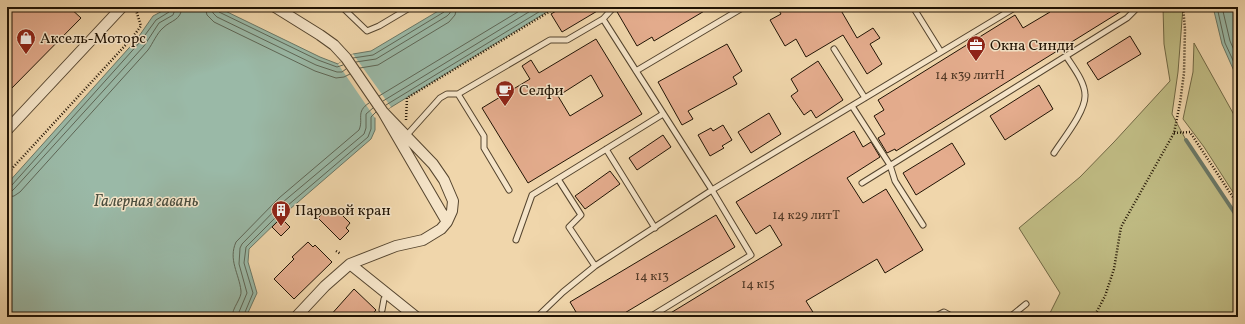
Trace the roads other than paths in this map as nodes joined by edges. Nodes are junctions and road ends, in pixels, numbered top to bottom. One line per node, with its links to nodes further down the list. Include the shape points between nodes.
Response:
1 (122, 7): 20 (street)
2 (275, 7): 18 (street, via 334,46 346,58)
3 (342, 7): 4 (lane, via 367,31)
4 (411, 7)
5 (614, 7): 10 (lane)
6 (744, 7): 14 (lane)
7 (913, 7): 12 (lane)
8 (1016, 7): 12 (lane)
9 (1135, 7): 13 (lane, via 1127,18)
10 (603, 20): 14 (lane); 15 (lane, via 567,40 550,40)
11 (834, 49): 16 (lane)
12 (941, 52): 16 (lane)
13 (1066, 56): 23 (lane, via 1086,95 1083,108); 24 (lane)
14 (636, 71): 19 (lane)
15 (458, 94): 21 (lane, via 447,94 440,98); 27 (lane, via 484,136 484,148)
16 (865, 98): 17 (lane)
17 (852, 106): 24 (lane); 28 (lane)
18 (383, 112): 21 (street); 29 (street)
19 (663, 114): 22 (lane); 28 (lane)
20 (7, 130)
21 (406, 136): 29 (street, via 433,164 444,180 453,201)
22 (606, 150): 25 (lane); 31 (lane)
23 (1054, 153)
24 (890, 165): 26 (lane); 30 (lane, via 895,181)
25 (558, 179): 32 (lane, via 532,195); 34 (lane, via 581,216 570,227)
26 (862, 183)
27 (509, 190)
28 (712, 190): 31 (lane); 41 (lane, via 751,255)
29 (447, 222): 33 (street, via 423,240 396,246)
30 (923, 225)
31 (655, 228): 34 (lane)
32 (516, 240)
33 (350, 264): 35 (street); 38 (street)
34 (595, 266): 40 (lane)
35 (388, 294): 37 (lane); 39 (street)
36 (1026, 304): 44 (lane)
37 (382, 310)
38 (296, 317)
39 (416, 317)
40 (537, 317)
41 (650, 317)
42 (934, 317): 43 (lane, via 944,312)
43 (953, 317)
44 (1010, 317)

